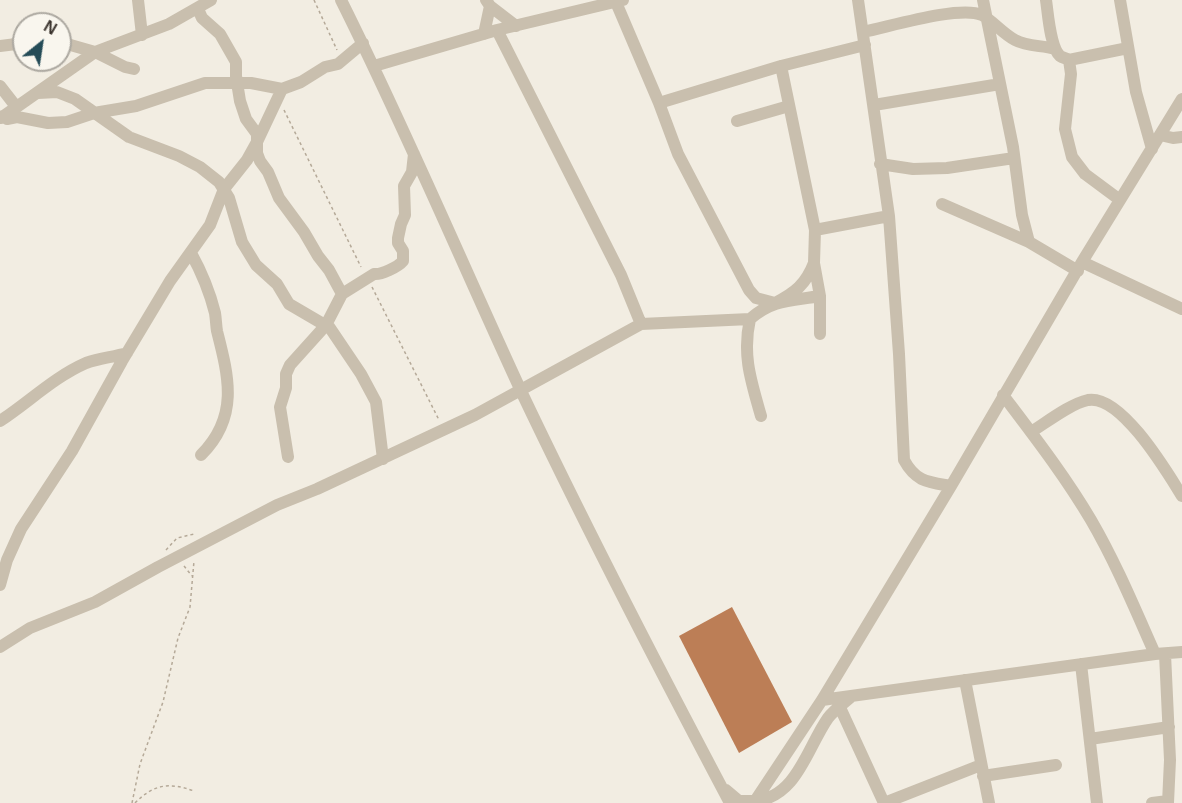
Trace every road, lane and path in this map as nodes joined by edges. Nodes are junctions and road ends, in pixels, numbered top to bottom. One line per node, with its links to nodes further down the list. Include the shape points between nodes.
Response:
1 (138, 0): 16 (street)
2 (211, 0): 11 (street)
3 (314, 0): 24 (path)
4 (341, 0): 18 (street)
5 (618, 0): 13 (street); 34 (street)
6 (858, 0): 17 (street)
7 (982, 0): 12 (street)
8 (1046, 0): 21 (street)
9 (1120, 0): 20 (street)
10 (488, 3): 13 (street); 15 (street)
11 (198, 9): 16 (street); 28 (street, via 234,58)
12 (987, 20): 17 (street, via 984,16 956,12); 21 (street, via 1017,41); 29 (street)
13 (516, 26): 14 (street)
14 (497, 30): 15 (street); 64 (street, via 621,276)
15 (483, 34): 25 (street)
16 (142, 35): 22 (street)
17 (864, 38): 26 (street); 35 (street)
18 (363, 43): 24 (street); 25 (street)
19 (72, 45): 22 (street)
20 (1128, 48): 23 (street); 44 (street)
21 (1055, 49): 23 (street)
22 (95, 52): 27 (street); 31 (street)
23 (1069, 60): 49 (street, via 1065,129 1072,157 1085,174)
24 (342, 61): 32 (street, via 320,69)
25 (374, 66): 45 (street)
26 (781, 66): 34 (street); 37 (street)
27 (134, 69)
28 (237, 82): 32 (street); 38 (street, via 195,85 132,107); 43 (street, via 246,119 257,134)
29 (1000, 84): 35 (street); 46 (street)
30 (0, 86): 36 (street)
31 (38, 93): 36 (street); 38 (street, via 61,93)
32 (280, 94): 43 (street); 57 (path)
33 (1182, 99): 41 (street)
34 (659, 103): 61 (street, via 678,154 749,290 756,298)
35 (874, 105): 47 (street)
36 (18, 106): 39 (street)
37 (789, 106): 40 (street); 52 (street)
38 (94, 113): 39 (street, via 58,123); 48 (street, via 129,137 200,167)
39 (1, 117)
40 (737, 121)
41 (1160, 135): 42 (street); 44 (street)
42 (1182, 137)
43 (257, 142): 48 (street); 59 (street, via 258,157 279,198)
44 (1152, 149): 49 (street)
45 (414, 154): 59 (street, via 404,186 405,215 398,238 403,261); 68 (street)
46 (1014, 158): 47 (street, via 947,168 913,169); 53 (street)
47 (880, 164): 51 (street)
48 (224, 189): 54 (street, via 213,221); 65 (street, via 239,234 256,265 277,284 289,304)
49 (1120, 200): 56 (street)
50 (942, 204): 53 (street)
51 (889, 216): 52 (street); 77 (street, via 904,460 918,478)
52 (815, 230): 55 (street)
53 (1029, 242): 56 (street)
54 (191, 253): 67 (street); 74 (street, via 214,311 228,396 220,432)
55 (814, 263): 60 (street); 61 (street, via 800,288)
56 (1080, 266): 62 (street); 69 (street)
57 (365, 274)
58 (370, 285): 72 (path)
59 (342, 294): 65 (street)
60 (820, 296): 61 (street); 66 (street)
61 (775, 303): 63 (street)
62 (1182, 309)
63 (750, 319): 64 (street); 70 (street, via 747,363)
64 (641, 324): 68 (street)
65 (326, 325): 75 (street, via 286,374 280,406); 76 (street, via 359,370 376,402)
66 (820, 334)
67 (127, 352): 71 (street, via 105,356 74,370); 81 (street, via 72,451 21,529)
68 (521, 390): 72 (street); 94 (street, via 584,523)
69 (1004, 395): 73 (street); 77 (street)
70 (761, 416)
71 (0, 421)
72 (444, 430): 76 (street)
73 (1031, 432): 78 (street, via 1077,404 1088,400 1107,403 1152,449); 85 (street, via 1091,520)
74 (201, 455)
75 (288, 457)
76 (383, 459): 79 (street, via 277,505)
77 (951, 486): 88 (street)
78 (1182, 496)
79 (194, 548): 80 (street); 82 (path)
80 (177, 557): 82 (path); 83 (street, via 95,602 30,628)
81 (1, 575)
82 (192, 577): 98 (path, via 190,607 178,638 163,702 140,764)
83 (0, 647)
84 (1182, 652): 85 (street)
85 (1160, 654): 86 (street); 90 (street)
86 (1081, 664): 87 (street); 91 (street)
87 (965, 680): 89 (street, via 854,694); 93 (street)
88 (822, 700): 89 (street); 96 (street)
89 (837, 702): 96 (street, via 784,789 768,800); 100 (street)
90 (1169, 727): 91 (street); 97 (street)
91 (1090, 739): 102 (street)
92 (1056, 765): 93 (street)
93 (982, 771): 100 (street); 101 (street)
94 (721, 786): 96 (street, via 740,801); 99 (street)
95 (194, 791): 98 (path, via 162,786 146,792)
96 (755, 801)
97 (1168, 802): 103 (street)
98 (134, 803)
99 (730, 803)
100 (884, 803)
101 (989, 803)
102 (1097, 803)
103 (1152, 803)

